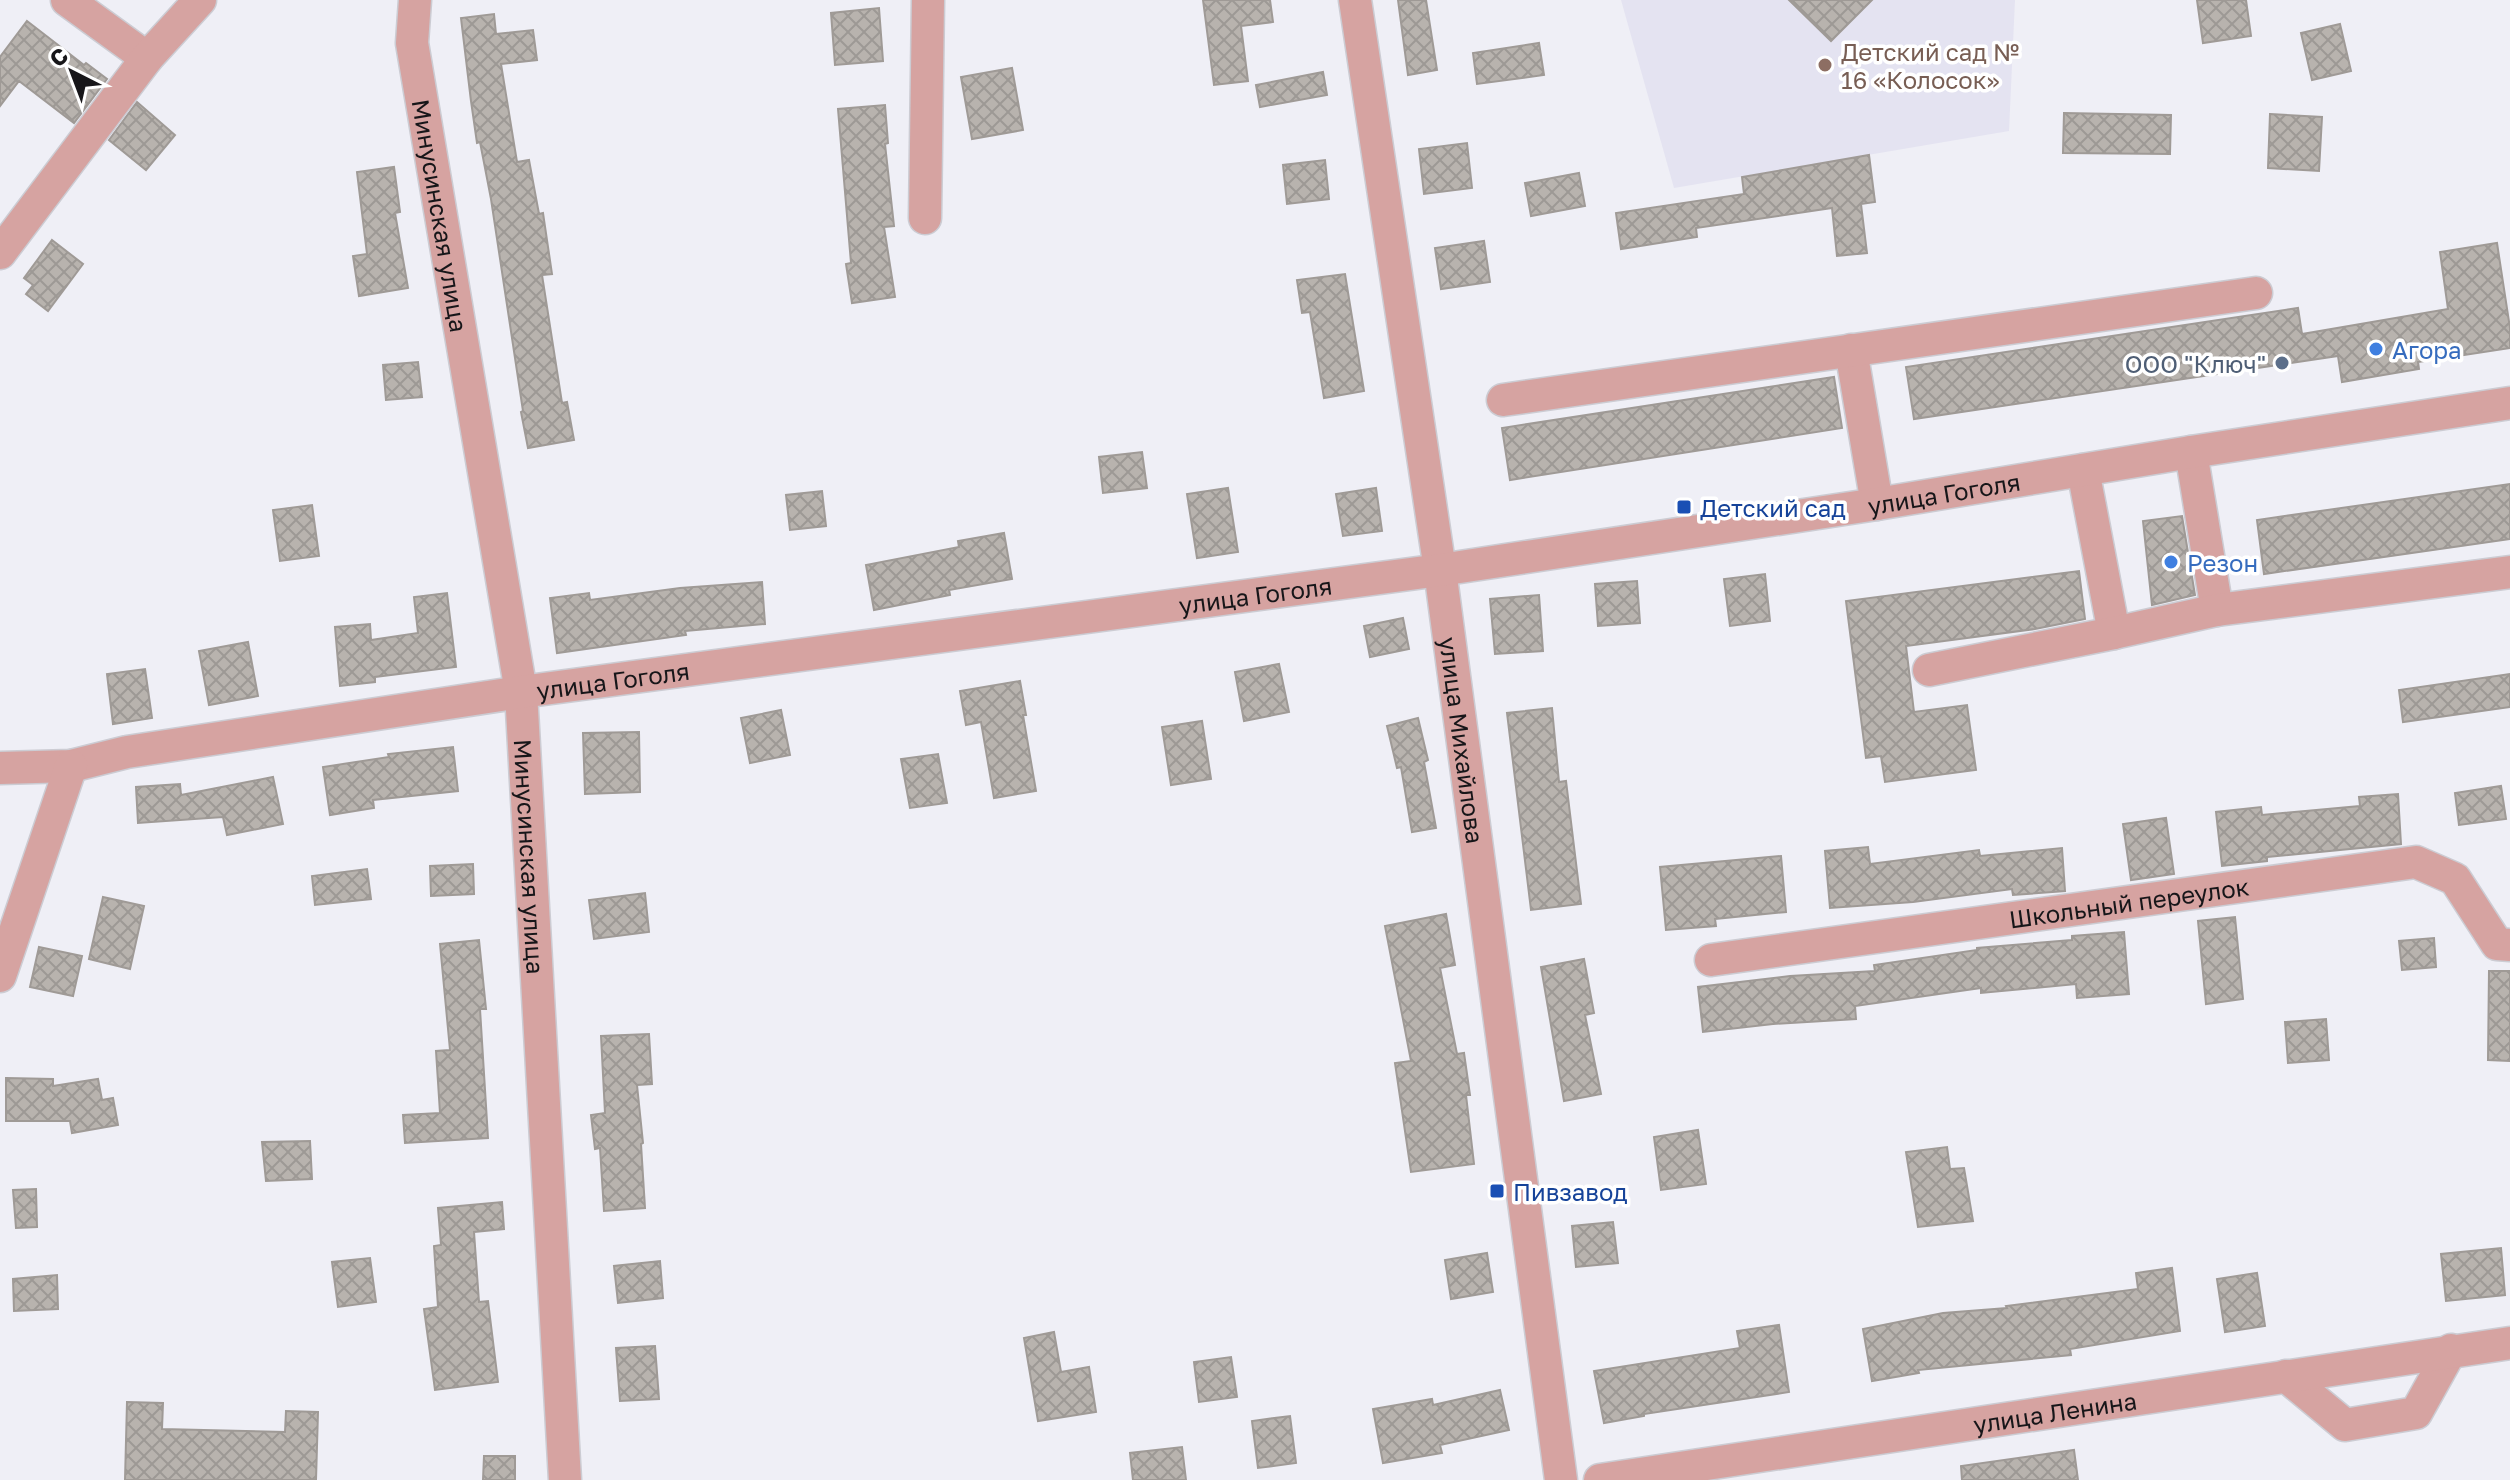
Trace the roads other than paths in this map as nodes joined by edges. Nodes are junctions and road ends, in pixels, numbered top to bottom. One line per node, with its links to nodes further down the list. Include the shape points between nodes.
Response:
1 (67, 0): 6 (street)
2 (200, 0): 6 (street)
3 (415, 0): 21 (street, Минусинская улица, via 412,43)
4 (928, 0): 7 (street)
5 (1355, 0): 16 (street, улица Михайлова)
6 (147, 58): 8 (street)
7 (925, 218)
8 (0, 253)
9 (2256, 293): 10 (street)
10 (1851, 350): 11 (street); 15 (street)
11 (1503, 400)
12 (2510, 403): 13 (street, улица Гоголя)
13 (2191, 452): 14 (street, улица Гоголя); 18 (street)
14 (2083, 470): 15 (street, улица Гоголя); 19 (street)
15 (1877, 504): 16 (street, улица Гоголя)
16 (1440, 570): 21 (street, улица Гоголя); 31 (street, улица Михайлова)
17 (2510, 572): 18 (street)
18 (2217, 610): 19 (street)
19 (2114, 633): 20 (street)
20 (1929, 670)
21 (521, 692): 22 (street, улица Гоголя, via 127,752); 30 (street, Минусинская улица)
22 (71, 766): 23 (street, улица Гоголя); 26 (street)
23 (0, 768)
24 (2510, 945): 25 (street, Школьный переулок, via 2497,944 2455,879 2416,862)
25 (1711, 960)
26 (0, 976)
27 (2510, 1343): 28 (street, улица Ленина)
28 (2451, 1350): 29 (street, улица Ленина); 29 (street, via 2416,1413 2345,1425)
29 (2286, 1376): 32 (street, улица Ленина)
30 (565, 1480)
31 (1561, 1480)
32 (1600, 1480)

